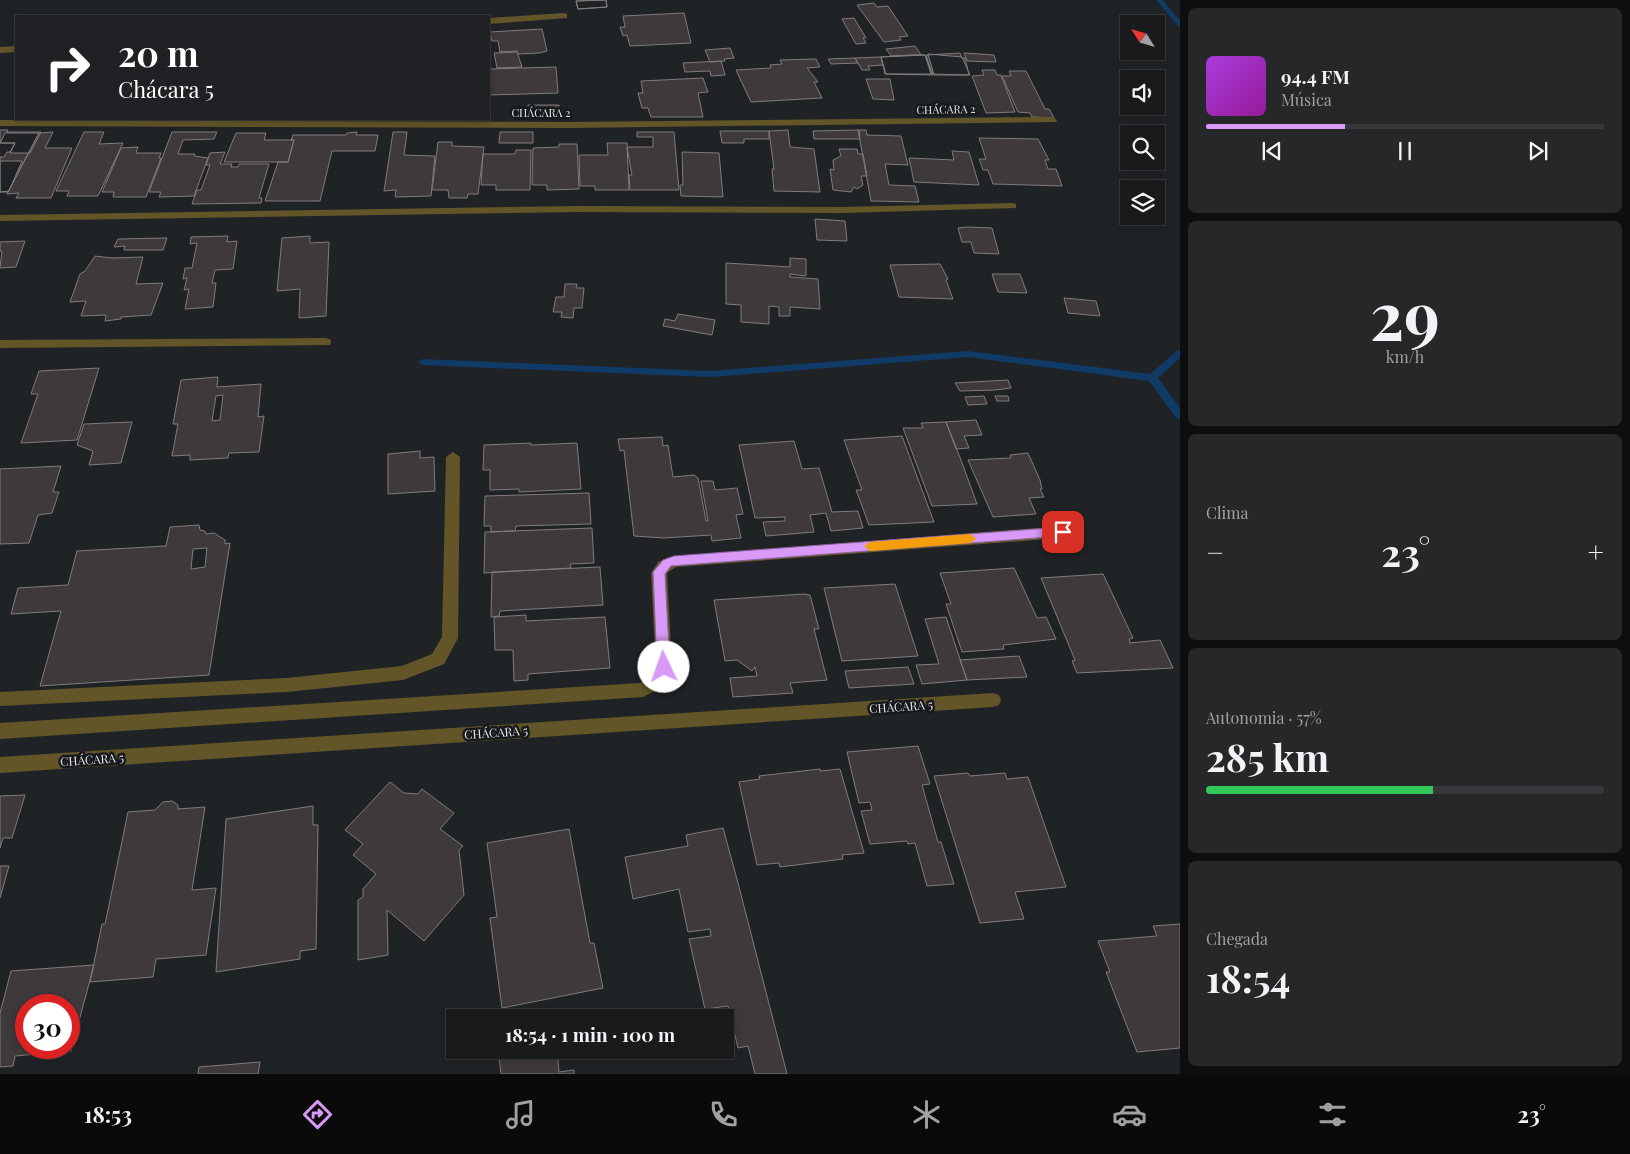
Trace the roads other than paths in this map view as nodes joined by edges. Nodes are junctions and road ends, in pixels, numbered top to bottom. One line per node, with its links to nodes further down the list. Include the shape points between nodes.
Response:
1 (564, 16): 2 (street)
2 (490, 21)
3 (15, 49): 4 (street)
4 (0, 50)
5 (1052, 120): 6 (street, CHÁCARA 2, via 570,125)
6 (0, 123)
7 (1012, 206): 8 (street)
8 (0, 218)
9 (325, 342): 10 (street)
10 (0, 344)
11 (453, 457): 13 (street, via 450,638 438,660 403,673 287,685)
12 (1063, 532): 15 (street, via 667,563 659,572 664,667 658,681 643,690)
13 (0, 699)
14 (993, 700): 16 (street, CHÁCARA 5)
15 (0, 731)
16 (0, 766)

